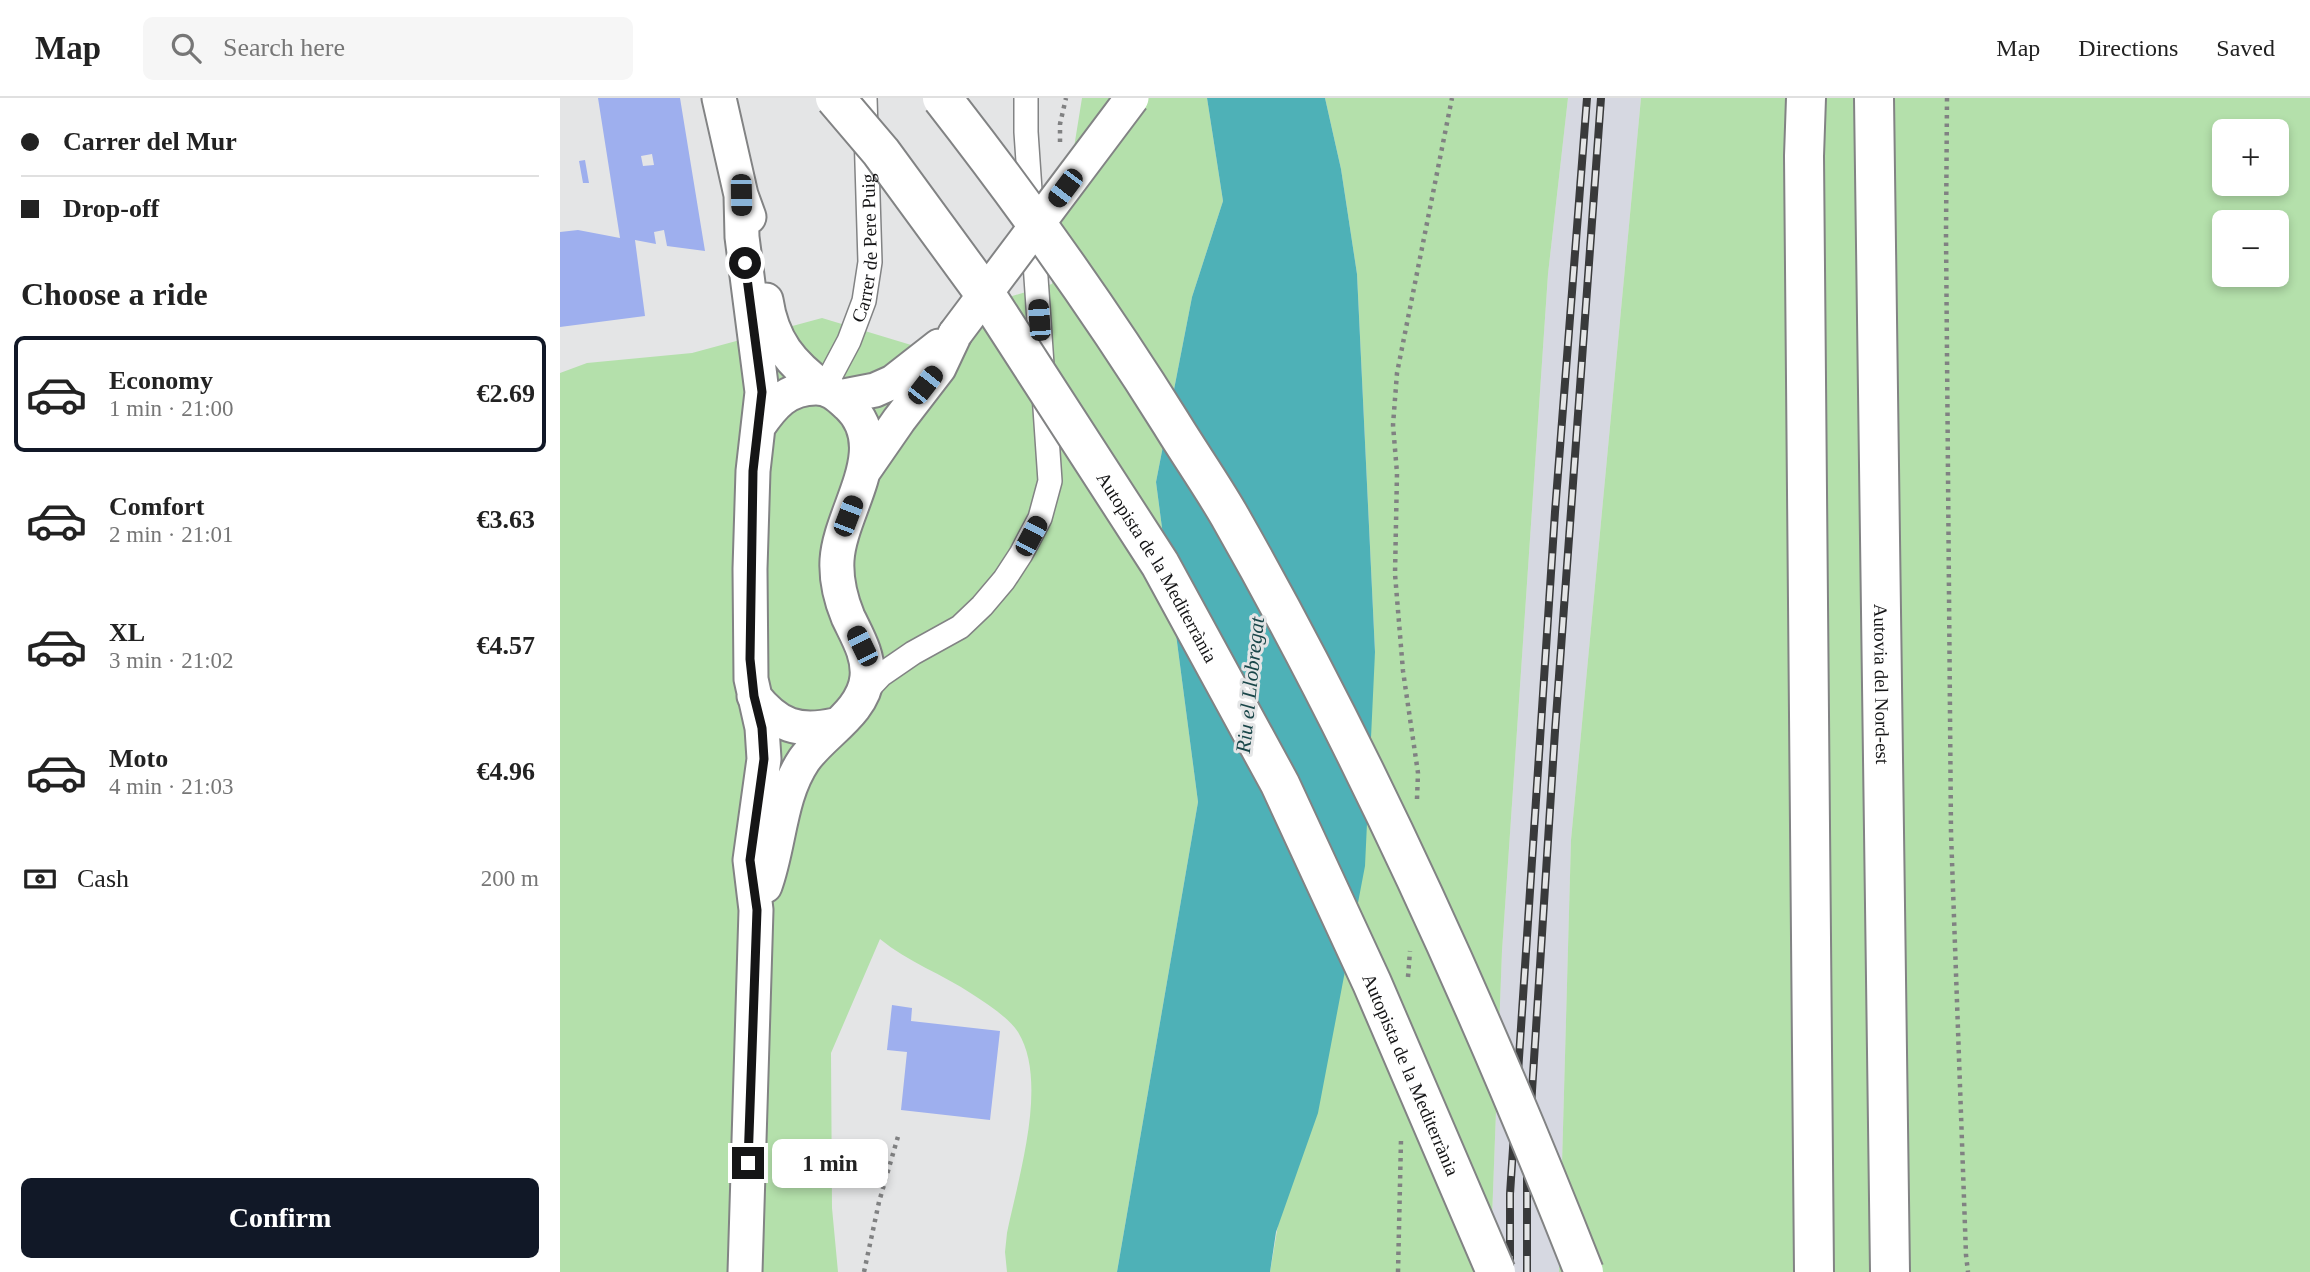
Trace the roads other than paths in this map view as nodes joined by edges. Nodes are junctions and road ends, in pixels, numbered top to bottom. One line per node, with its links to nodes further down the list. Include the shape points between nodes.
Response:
1 (719, 98): 9 (main road)
2 (835, 98): 19 (highway, Autopista de la Mediterrània, bridge, via 881,152 990,300 1160,564 1280,784 1372,983)
3 (865, 98): 11 (street, Carrer de Pere Puig, via 870,262 864,301)
4 (942, 98): 20 (highway, bridge, via 1045,232 1228,513 1344,727 1441,932)
5 (1026, 98): 14 (street, via 1050,481 1040,518 1004,580 982,606 960,627 881,675)
6 (1132, 98): 10 (main road, bridge)
7 (1806, 98): 21 (highway)
8 (1874, 98): 22 (highway, Autovia del Nord-est)
9 (741, 195): 11 (main road, via 757,241 776,337 789,358); 12 (main road, via 762,392)
10 (955, 334): 11 (main road, via 893,382 875,390); 13 (main road, via 939,368)
11 (831, 393): 12 (main road, via 804,388 788,394 771,407); 13 (main road, via 855,412 864,429)
12 (758, 427): 15 (main road, via 750,569)
13 (863, 472): 14 (main road, via 837,560 840,591 867,661)
14 (862, 695): 16 (main road)
15 (754, 696): 16 (main road, via 773,716 790,725 815,729); 17 (main road, via 764,759 750,860)
16 (835, 725): 17 (main road, via 795,775)
17 (757, 910): 18 (main road)
18 (745, 1272)
19 (1496, 1272)
20 (1584, 1272)
21 (1814, 1272)
22 (1890, 1272)

